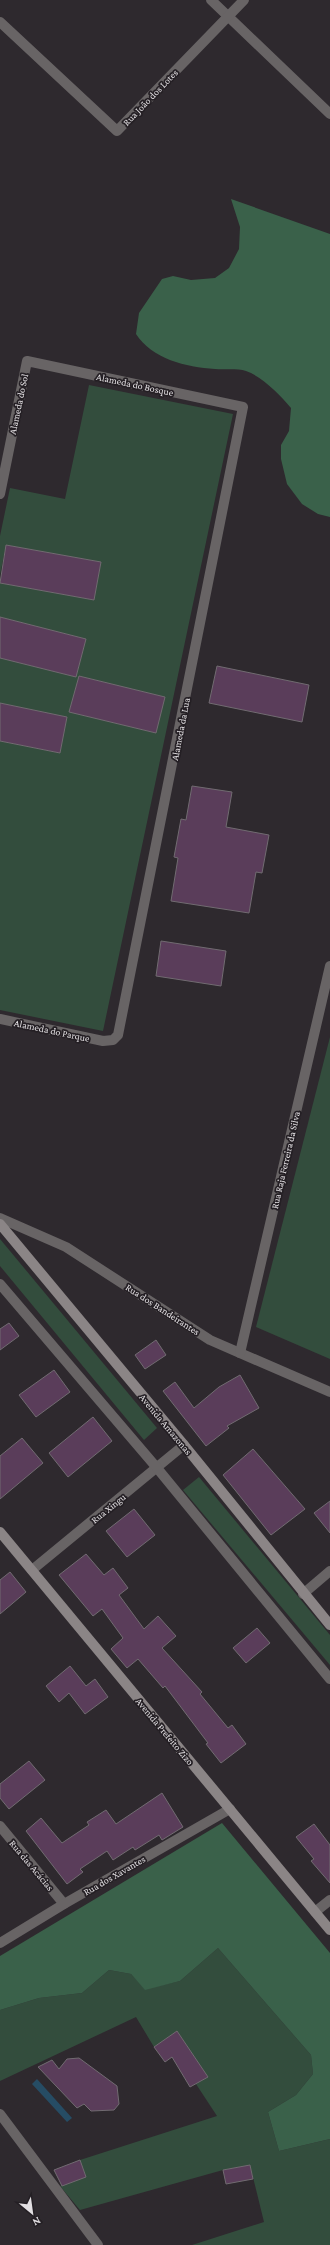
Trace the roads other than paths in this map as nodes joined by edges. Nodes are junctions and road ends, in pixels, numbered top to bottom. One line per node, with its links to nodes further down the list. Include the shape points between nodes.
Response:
1 (211, 0): 3 (street)
2 (244, 0): 3 (street, Rua João dos Lotes)
3 (228, 16): 4 (street, Rua João dos Lotes, via 117,131); 5 (street)
4 (0, 22)
5 (330, 114)
6 (27, 361): 7 (street, Alameda do Bosque); 8 (street, Alameda do Sol)
7 (243, 407): 12 (street, Alameda da Lua, via 121,1027 113,1040)
8 (0, 494)
9 (330, 966): 10 (street, Rua Raja Ferreira da Silva)
10 (328, 990): 16 (street, Rua Raja Ferreira da Silva)
11 (0, 1019): 12 (street, Alameda do Parque)
12 (103, 1042)
13 (0, 1218): 16 (street, Rua dos Bandeirantes, via 66,1247 210,1340)
14 (0, 1224): 18 (main road, Avenida Amazonas)
15 (0, 1284): 19 (street)
16 (240, 1353): 17 (street, Rua dos Bandeirantes)
17 (330, 1392)
18 (184, 1445): 19 (street, Rua Xingu); 23 (main road, Avenida Amazonas)
19 (157, 1468): 21 (street, Rua Xingu); 25 (street)
20 (0, 1532): 21 (main road, Avenida Prefeito Zizo)
21 (32, 1570): 26 (main road, Avenida Prefeito Zizo)
22 (330, 1571): 23 (street)
23 (304, 1594): 24 (main road, Avenida Amazonas)
24 (330, 1625)
25 (330, 1679)
26 (230, 1809): 29 (street, Rua dos Xavantes); 30 (main road, Avenida Prefeito Zizo)
27 (0, 1826): 29 (street, Rua das Acácias)
28 (330, 1900): 30 (street)
29 (64, 1904): 32 (street, Rua dos Xavantes)
30 (315, 1912): 31 (main road, Avenida Prefeito Zizo)
31 (330, 1930)
32 (0, 1943)
33 (0, 2114): 34 (street)
34 (98, 2245)

